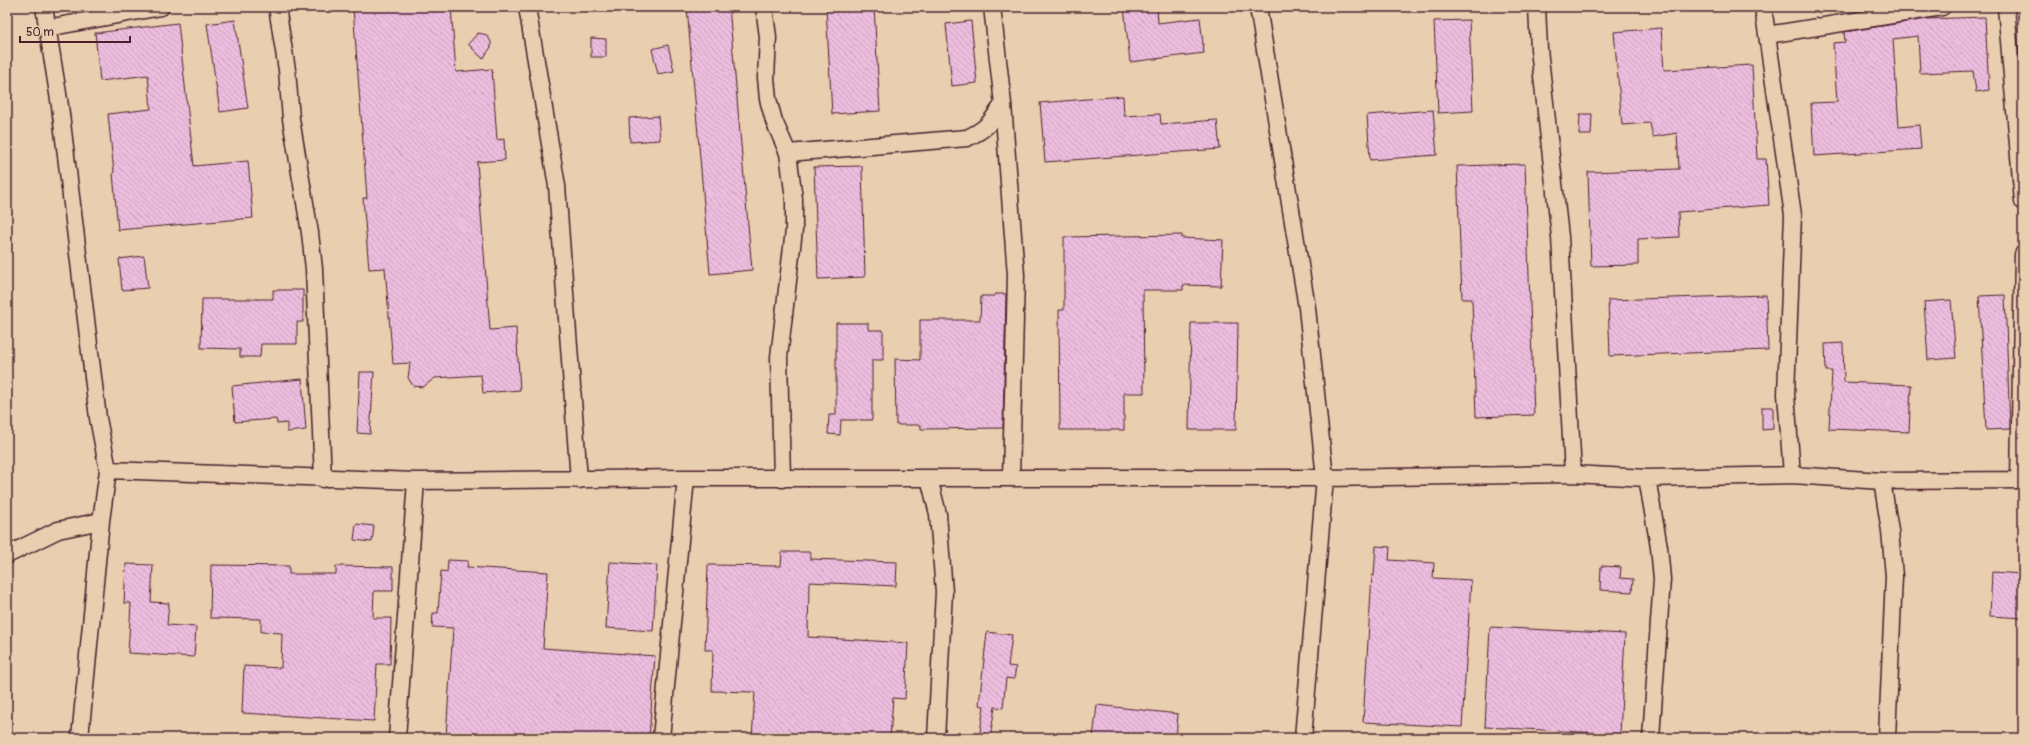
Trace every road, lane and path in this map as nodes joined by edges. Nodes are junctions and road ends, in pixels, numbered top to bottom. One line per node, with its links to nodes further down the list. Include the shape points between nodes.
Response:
1 (44, 7): 12 (street)
2 (160, 7): 12 (street)
3 (277, 7): 26 (street, via 314,269)
4 (527, 7): 28 (street, via 557,186)
5 (764, 7): 15 (street, via 768,37 768,99 774,121)
6 (992, 7): 14 (street)
7 (1258, 7): 24 (street, via 1307,308)
8 (1537, 7): 19 (street, via 1539,49 1560,236)
9 (1763, 7): 13 (street)
10 (1942, 7): 13 (street)
11 (2006, 7): 16 (street)
12 (47, 28): 18 (street, via 62,121 98,418)
13 (1768, 35): 20 (street, via 1793,215 1786,394)
14 (1003, 104): 15 (street, via 982,132 967,138); 23 (street, via 1016,275)
15 (788, 153): 27 (street, via 794,199 794,230 779,357)
16 (2023, 202)
17 (2023, 254): 29 (street)
18 (108, 470): 26 (street); 32 (street)
19 (1573, 474): 24 (street); 25 (street)
20 (1792, 475): 25 (street); 31 (street)
21 (686, 478): 27 (street); 28 (street); 36 (street)
22 (928, 478): 23 (street); 27 (street); 37 (street, via 938,514 944,592)
23 (1011, 478): 24 (street)
24 (1325, 478): 38 (street)
25 (1647, 478): 39 (street, via 1662,580)
26 (323, 479): 30 (street)
27 (782, 479)
28 (579, 480): 30 (street)
29 (2021, 480): 31 (street)
30 (416, 481): 35 (street)
31 (1882, 482): 40 (street, via 1894,576)
32 (101, 521): 33 (street, via 58,530); 34 (street)
33 (7, 555)
34 (80, 738)
35 (397, 738)
36 (661, 738)
37 (936, 738)
38 (1303, 738)
39 (1651, 738)
40 (1887, 738)

